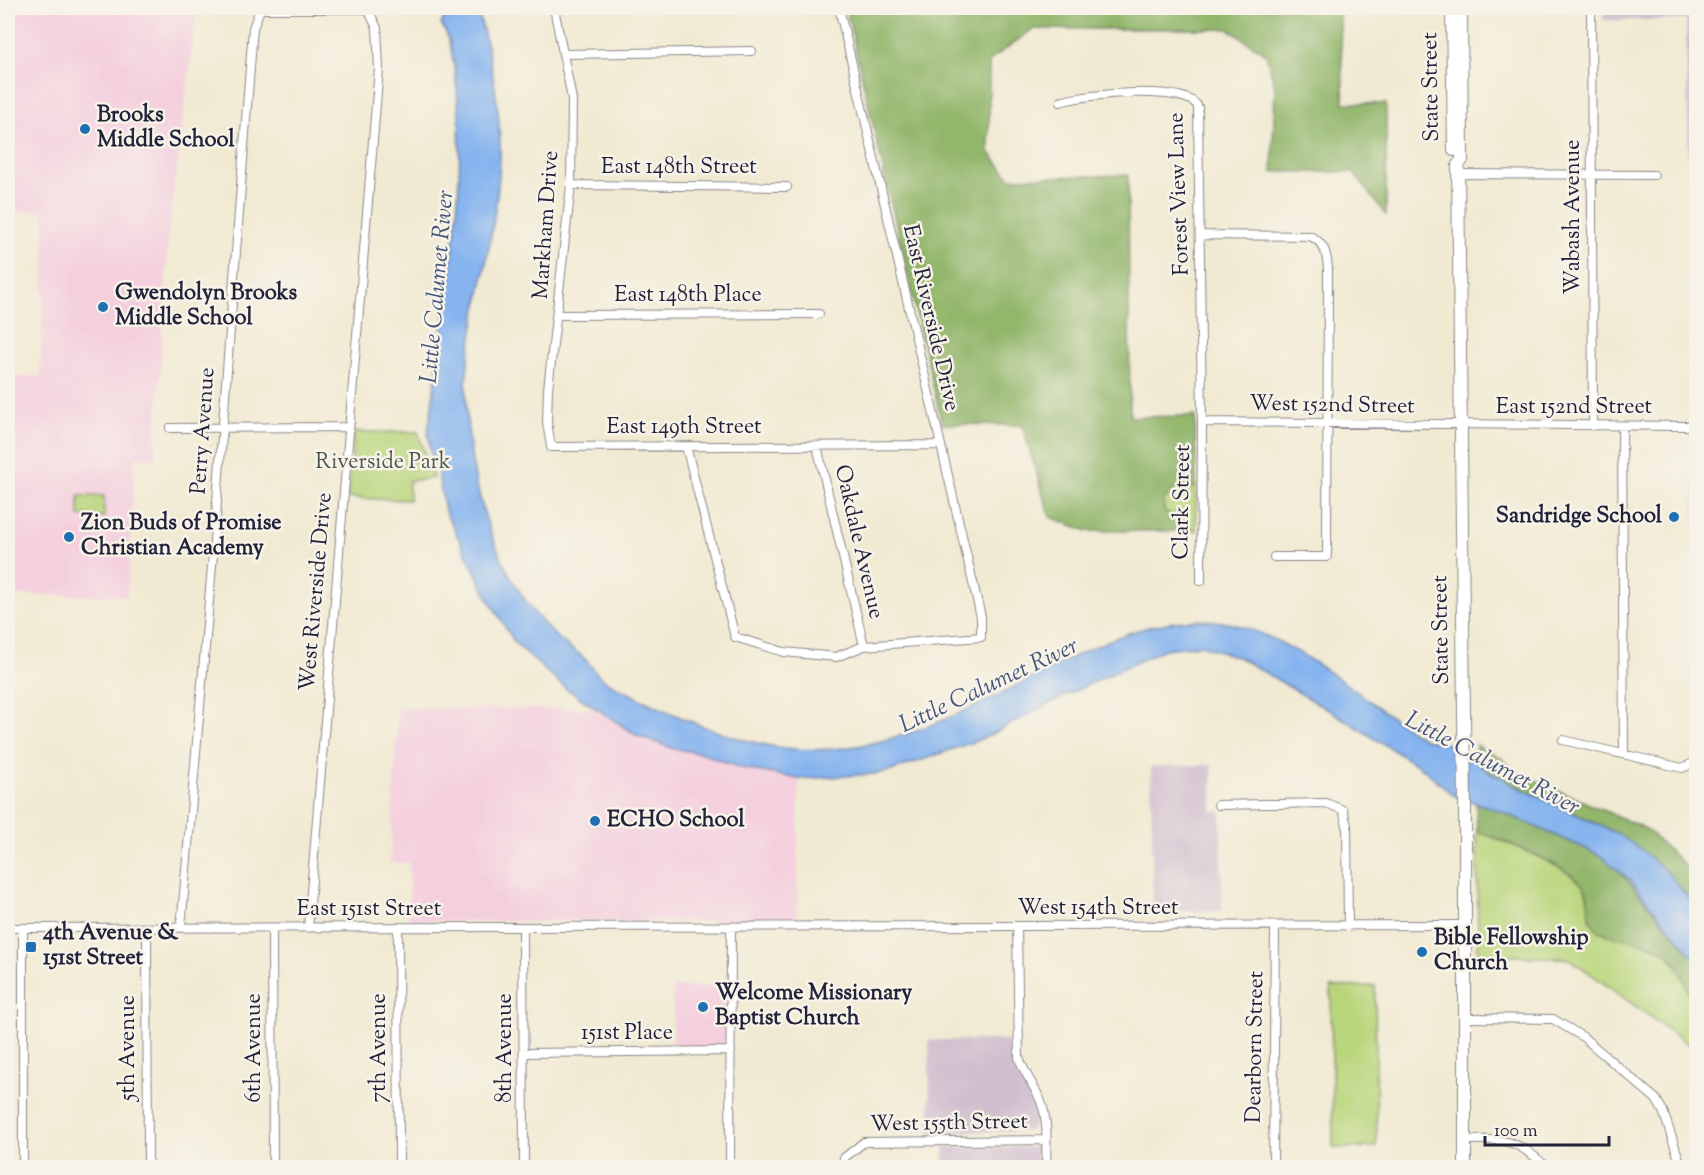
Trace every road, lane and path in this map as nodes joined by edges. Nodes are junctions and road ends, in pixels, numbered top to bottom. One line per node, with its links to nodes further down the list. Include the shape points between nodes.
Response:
1 (281, 8): 7 (street); 25 (street, Perry Avenue, via 260,9 253,28)
2 (554, 8): 9 (street, Markham Drive)
3 (839, 8): 28 (street, East Riverside Drive)
4 (1452, 8): 11 (main road, State Street, via 1454,158)
5 (1461, 8): 11 (main road, State Street, via 1462,160)
6 (1591, 8): 12 (street, Wabash Avenue)
7 (368, 9): 26 (street, West Riverside Drive, via 377,28 379,68)
8 (752, 51): 9 (street)
9 (565, 54): 14 (street, Markham Drive, via 572,99)
10 (1060, 102): 16 (street, Forest View Lane, via 1100,94 1179,96 1196,102)
11 (1458, 170): 12 (street); 21 (main road, State Street)
12 (1592, 175): 13 (street); 22 (street, Wabash Avenue)
13 (1654, 175)
14 (571, 185): 15 (street, East 148th Street); 18 (street, Markham Drive)
15 (787, 187)
16 (1200, 235): 19 (street, Forest View Lane); 20 (street, via 1310,236 1322,244 1328,270)
17 (819, 314): 18 (street, East 148th Place)
18 (558, 315): 31 (street, Markham Drive, via 548,389)
19 (1202, 422): 20 (street, West 152nd Street); 33 (street, Clark Street)
20 (1326, 424): 21 (street, West 152nd Street); 32 (street, via 1327,557)
21 (1461, 425): 22 (street, East 152nd Street); 39 (main road, State Street)
22 (1593, 426): 23 (street, East 152nd Street)
23 (1622, 426): 24 (street, East 152nd Street); 36 (street)
24 (1687, 426)
25 (222, 427): 26 (street); 27 (street); 46 (street, Perry Avenue)
26 (349, 427): 48 (street, West Riverside Drive)
27 (170, 428)
28 (941, 445): 30 (street); 34 (street, East Riverside Drive, via 981,616 981,637)
29 (686, 446): 30 (street, East 149th Street); 31 (street, East 149th Street); 34 (street, via 735,637 784,652 836,657)
30 (817, 446): 34 (street, Oakdale Avenue)
31 (551, 447)
32 (1274, 557)
33 (1201, 581)
34 (864, 646)
35 (1563, 740): 36 (street)
36 (1624, 754): 37 (street, via 1682,768)
37 (1696, 762)
38 (1218, 805): 42 (street, via 1326,803 1342,810 1347,825)
39 (1465, 925): 42 (street, West 154th Street); 52 (main road, State Street)
40 (1017, 927): 41 (street, West 154th Street); 51 (street, West 154th Street); 55 (street, via 1018,1056 1041,1102)
41 (1275, 927): 42 (street, West 154th Street); 65 (street, Dearborn Street)
42 (1348, 927)
43 (8, 928): 44 (street, East 151st Street)
44 (23, 928): 45 (street, East 151st Street); 57 (street)
45 (147, 928): 46 (street, East 151st Street); 58 (street, 5th Avenue)
46 (181, 928): 47 (street, East 151st Street)
47 (272, 928): 48 (street, East 151st Street); 59 (street, 6th Avenue)
48 (308, 928): 49 (street, East 151st Street)
49 (398, 928): 50 (street, East 151st Street); 60 (street, 7th Avenue)
50 (523, 928): 51 (street, East 151st Street); 54 (street, 8th Avenue)
51 (730, 928): 53 (street)
52 (1466, 1018): 56 (main road, State Street); 68 (street, via 1534,1017 1553,1019 1569,1028 1656,1099)
53 (730, 1051): 54 (street, 151st Place); 62 (street)
54 (524, 1053): 61 (street, 8th Avenue)
55 (1046, 1140): 63 (street, West 155th Street, via 864,1142 844,1158); 64 (street)
56 (1465, 1140): 66 (main road, State Street); 67 (street, via 1522,1145)
57 (23, 1167)
58 (148, 1167)
59 (273, 1167)
60 (399, 1167)
61 (524, 1167)
62 (730, 1167)
63 (842, 1167)
64 (1046, 1167)
65 (1273, 1167)
66 (1465, 1167)
67 (1548, 1167)
68 (1682, 1167)

